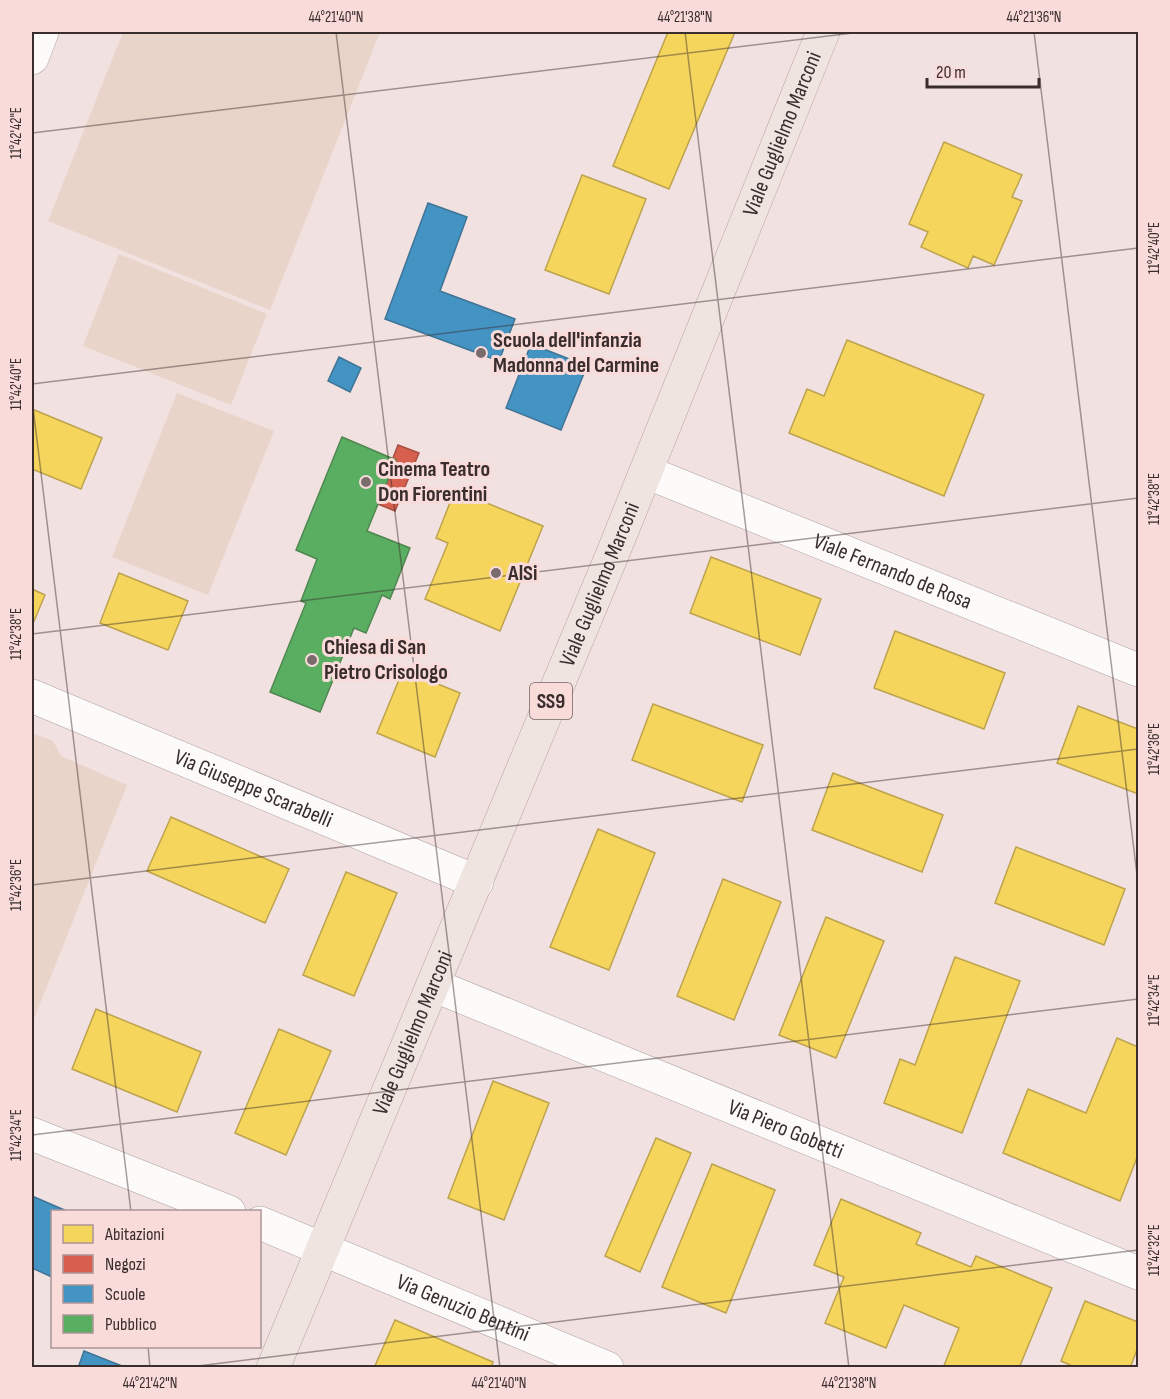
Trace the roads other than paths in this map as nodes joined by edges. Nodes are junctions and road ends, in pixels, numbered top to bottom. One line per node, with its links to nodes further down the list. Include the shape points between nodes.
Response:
1 (42, 32): 3 (street)
2 (823, 32): 4 (main road, Viale Guglielmo Marconi / SS9)
3 (32, 58)
4 (646, 472): 5 (street, Viale Fernando de Rosa); 7 (main road, Viale Guglielmo Marconi / SS9)
5 (1138, 670)
6 (32, 696): 7 (street, Via Giuseppe Scarabelli)
7 (477, 882): 8 (main road, Viale Guglielmo Marconi / SS9)
8 (433, 985): 12 (main road, Viale Guglielmo Marconi / SS9); 13 (street, Via Piero Gobetti)
9 (32, 1134): 10 (street)
10 (224, 1210)
11 (261, 1224): 12 (street, Via Genuzio Bentini)
12 (321, 1248): 14 (main road, Viale Guglielmo Marconi / SS9); 15 (street, Via Genuzio Bentini)
13 (1138, 1273)
14 (273, 1368)
15 (607, 1368)

